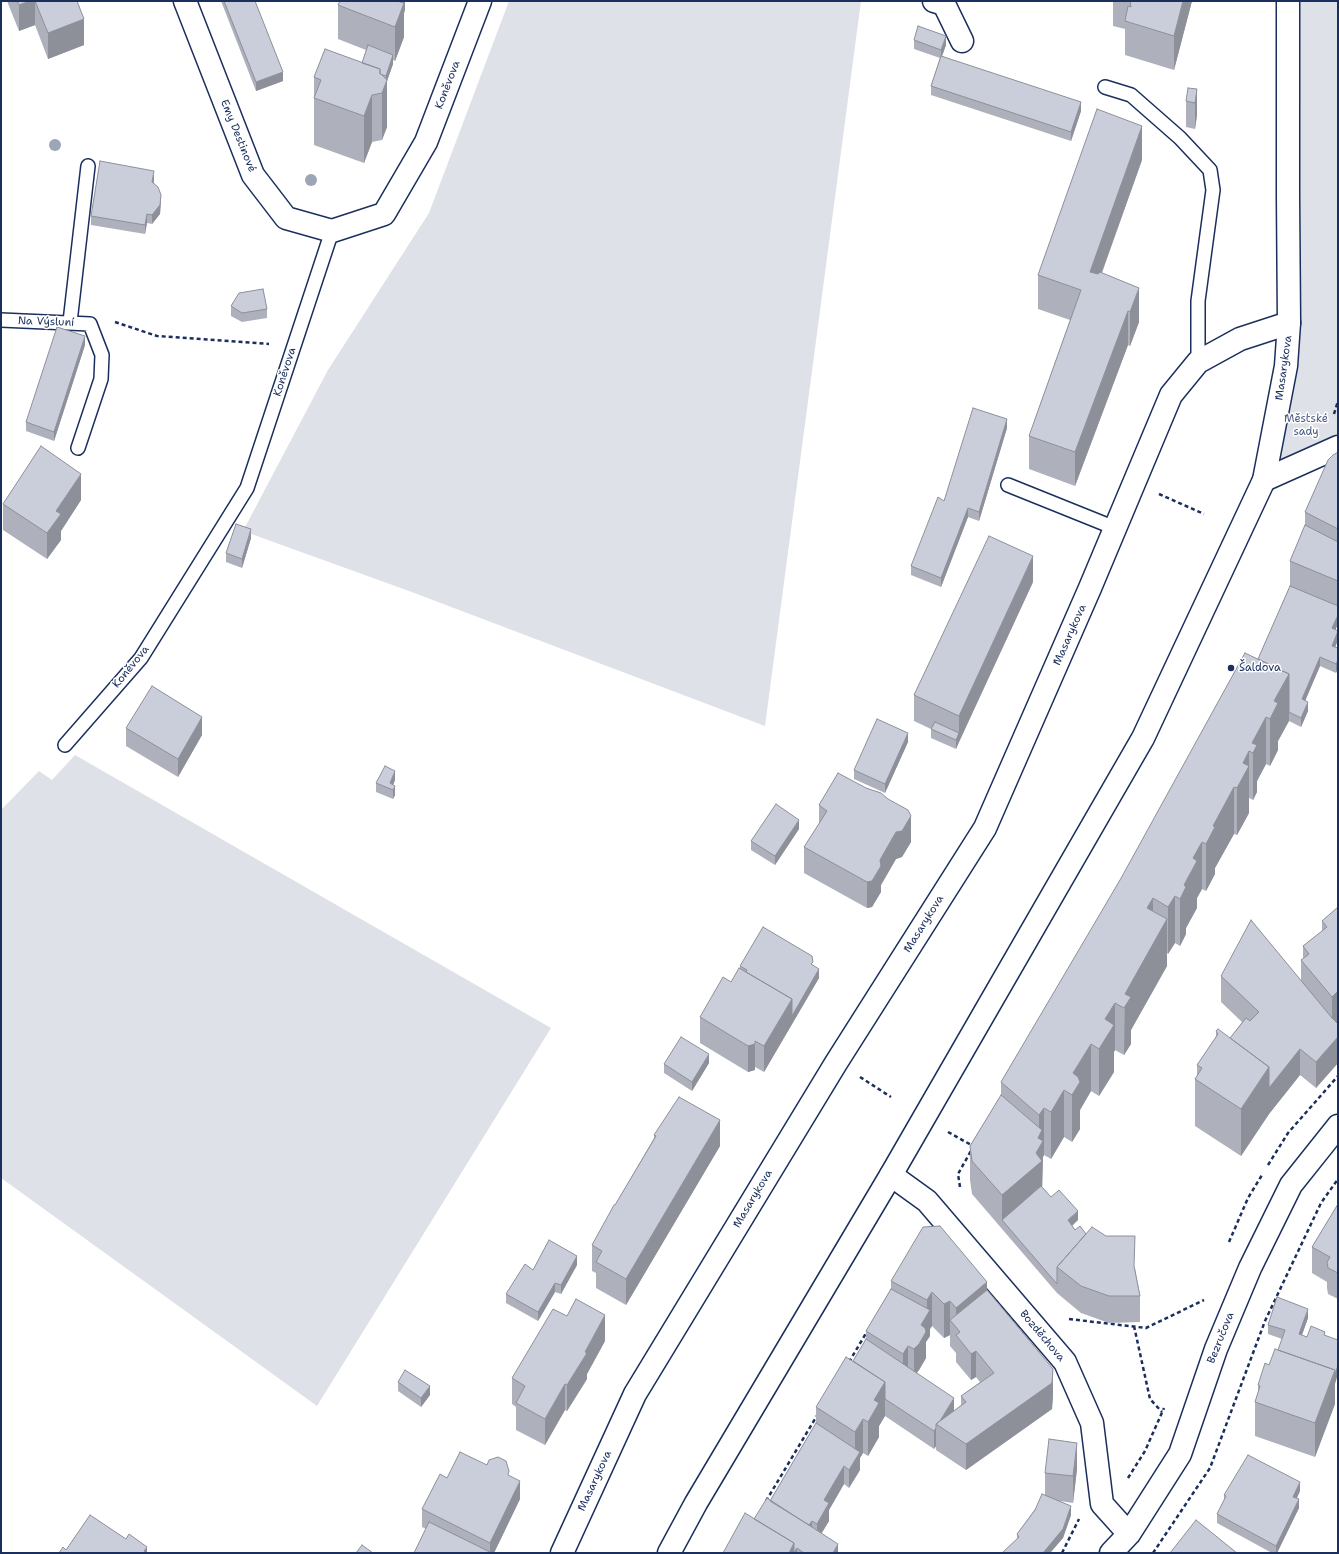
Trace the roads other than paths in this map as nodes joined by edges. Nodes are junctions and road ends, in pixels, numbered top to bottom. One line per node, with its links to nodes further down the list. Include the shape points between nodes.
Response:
1 (185, 1): 8 (street, Emy Destinové, via 253,175 286,218)
2 (480, 1): 8 (street, Koněvova, via 426,142 384,214)
3 (934, 1): 5 (street, via 944,4)
4 (1288, 1): 11 (street, Masarykova)
5 (962, 42)
6 (1105, 87): 12 (lane, via 1131,95 1180,138 1210,170 1213,190 1198,301)
7 (88, 166): 10 (lane)
8 (332, 231): 18 (lane, Koněvova, via 247,488 141,658)
9 (1, 320): 10 (lane, Na Výsluní)
10 (70, 322): 13 (lane, Na Výsluní, via 90,324 102,355 101,379)
11 (1289, 323): 12 (street, Masarykova, via 1240,339); 15 (street, Masarykova, via 1286,366)
12 (1198, 362): 17 (street, Masarykova, via 1171,395)
13 (78, 448)
14 (1338, 448): 15 (street)
15 (1264, 480): 20 (street, Masarykova, via 1143,738)
16 (1008, 485): 17 (lane)
17 (1115, 528): 22 (street, Masarykova, via 985,828 836,1063 635,1394)
18 (65, 745)
19 (1338, 1126): 21 (street, Bezručova, via 1288,1192 1250,1268 1216,1350 1180,1454)
20 (891, 1175): 21 (street, Bozděchova, via 927,1200 1065,1362 1092,1423 1102,1504); 23 (street, Masarykova, via 696,1503)
21 (1129, 1534): 24 (street, Bezručova)
22 (562, 1553)
23 (669, 1553)
24 (1111, 1553)

